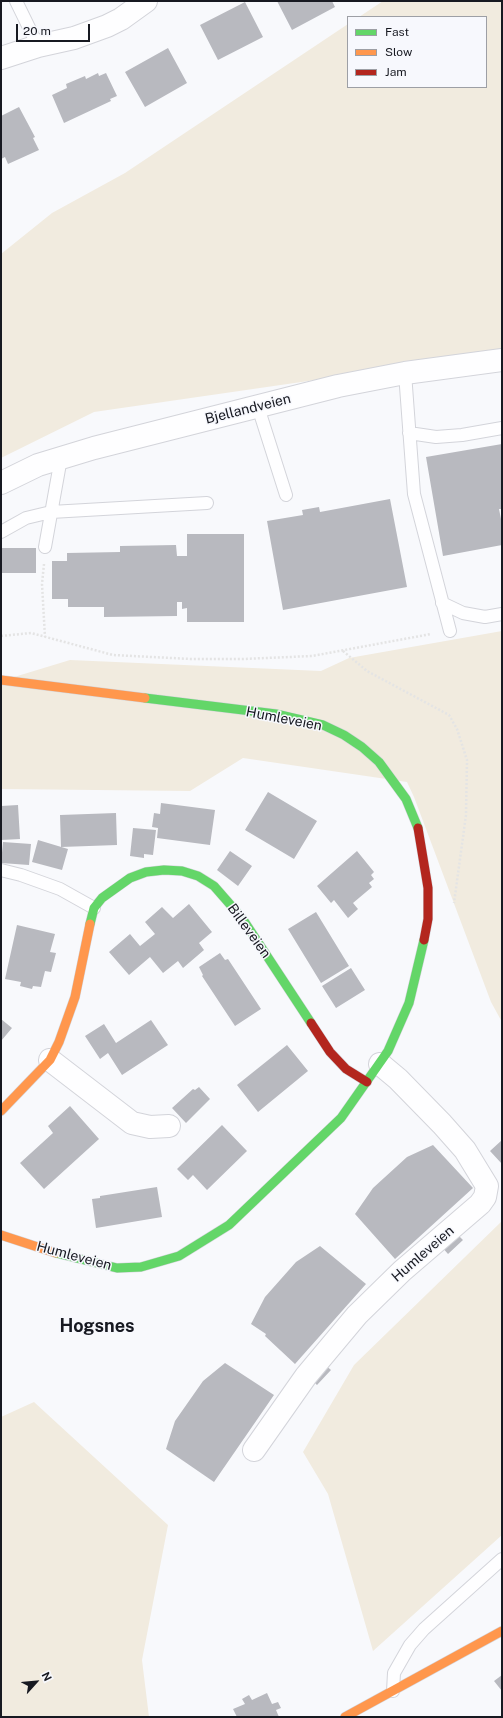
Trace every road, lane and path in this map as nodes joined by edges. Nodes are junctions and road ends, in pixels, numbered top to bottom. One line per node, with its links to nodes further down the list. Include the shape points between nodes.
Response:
1 (16, 1): 3 (lane)
2 (146, 1): 3 (street, via 107,26 74,38)
3 (38, 46): 4 (street)
4 (1, 58)
5 (502, 360): 6 (street, Bjellandveien)
6 (405, 373): 7 (street, Bjellandveien); 9 (lane)
7 (258, 406): 10 (street, Bjellandveien); 12 (lane)
8 (502, 428): 9 (lane, via 436,437)
9 (409, 433): 17 (lane, via 414,494)
10 (61, 458): 11 (street, Bjellandveien, via 38,465); 14 (lane)
11 (1, 483)
12 (286, 495)
13 (207, 503): 14 (lane)
14 (51, 512): 15 (lane, via 26,518); 16 (lane)
15 (1, 532)
16 (45, 548): 21 (path, via 42,584)
17 (442, 603): 18 (lane, via 463,613 485,617); 19 (lane)
18 (502, 614)
19 (450, 631): 22 (path)
20 (1, 636): 21 (path, via 31,633)
21 (45, 637): 22 (path, via 112,655 191,659 312,656)
22 (342, 651): 26 (path, via 367,671 448,715 458,729 467,760 466,814)
23 (1, 680): 28 (street, Humleveien, via 276,714 323,725 350,739 379,762 406,799 420,834 428,888 428,919 409,1003)
24 (1, 870): 25 (lane, via 60,889)
25 (94, 908): 27 (street, via 75,998); 29 (street, Billeveien, via 102,898 130,878 146,872 182,871 198,876 214,886 242,918 330,1052 346,1069)
26 (453, 909)
27 (50, 1060): 30 (street); 31 (street, via 132,1123 150,1128)
28 (380, 1064): 29 (street, Humleveien); 33 (street, Humleveien, via 437,1118 465,1150 486,1186 485,1197 357,1315 306,1376)
29 (367, 1082): 32 (street, Humleveien, via 341,1118 229,1225 179,1256 141,1267 117,1268 70,1258)
30 (1, 1111)
31 (169, 1126)
32 (1, 1235)
33 (254, 1450)
34 (502, 1559): 36 (lane, via 424,1629 410,1645 394,1673)
35 (502, 1631): 36 (street)
36 (393, 1691): 37 (street)
37 (345, 1717)

